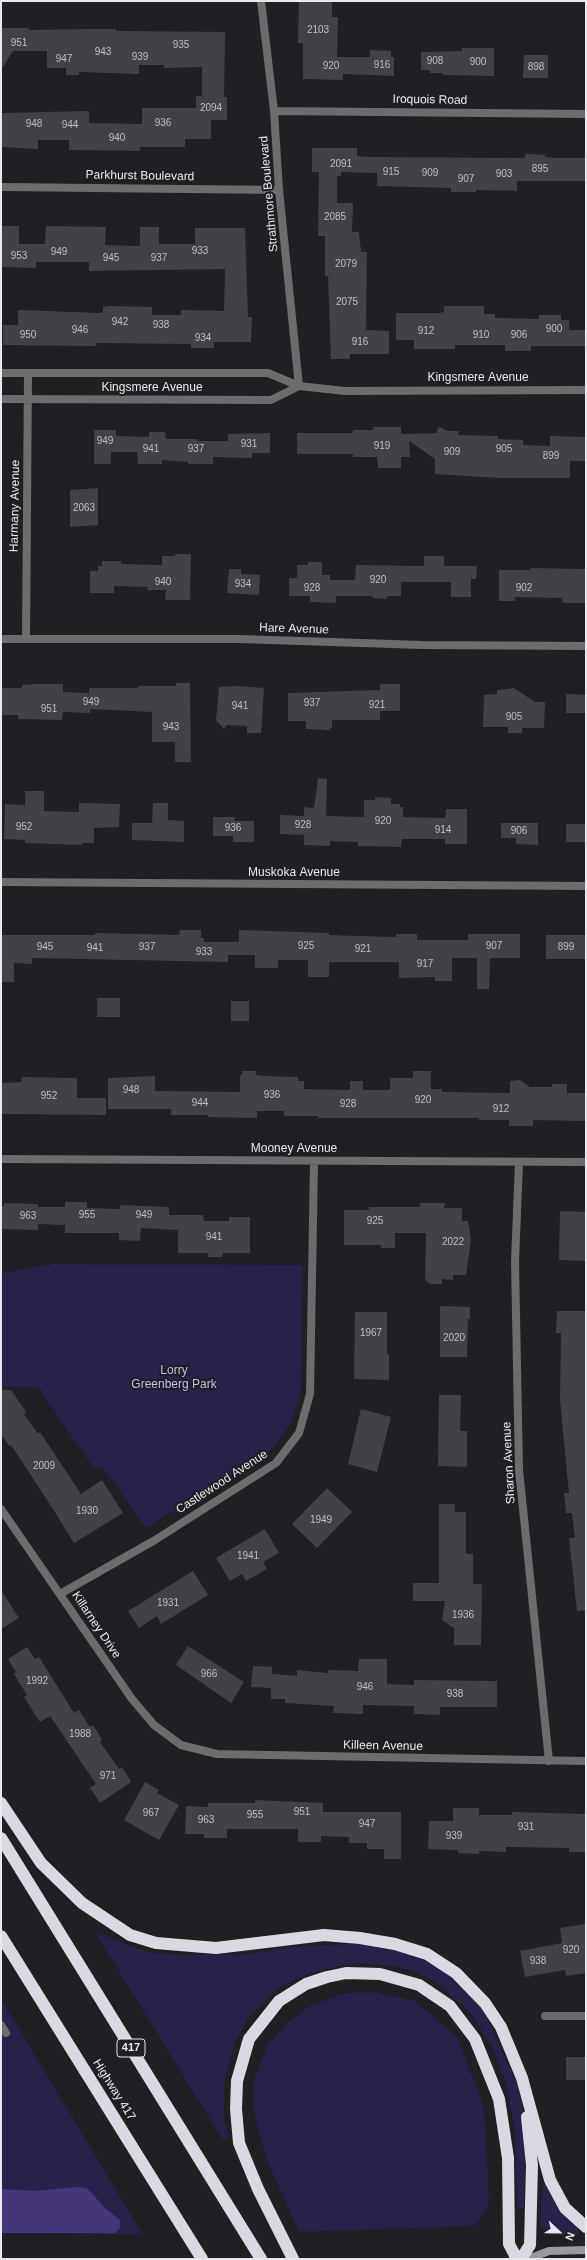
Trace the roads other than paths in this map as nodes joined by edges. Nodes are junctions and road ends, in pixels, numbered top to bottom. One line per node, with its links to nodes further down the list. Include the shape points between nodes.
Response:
1 (261, 1): 2 (street, Strathmore Boulevard)
2 (274, 111): 3 (street, Iroquois Road); 5 (street, Strathmore Boulevard)
3 (586, 114)
4 (1, 187): 5 (street, Parkhurst Boulevard)
5 (279, 190): 8 (street, Strathmore Boulevard)
6 (1, 373): 7 (street, Kingsmere Avenue)
7 (28, 373): 8 (street, Kingsmere Avenue, via 268,373); 11 (street, Harmany Avenue)
8 (298, 386): 9 (street, Kingsmere Avenue, via 345,391); 11 (street, Kingsmere Avenue, via 271,400)
9 (586, 390)
10 (1, 399): 11 (street, Kingsmere Avenue)
11 (28, 399): 13 (street, Harmany Avenue)
12 (1, 638): 13 (street, Hare Avenue)
13 (26, 639): 14 (street, Hare Avenue, via 240,639 422,645)
14 (586, 646)
15 (1, 882): 16 (street, Muskoka Avenue)
16 (586, 886)
17 (1, 1159): 18 (street, Mooney Avenue)
18 (314, 1162): 19 (street, Mooney Avenue); 22 (street, Castlewood Avenue, via 310,1394 299,1433 276,1463 155,1540)
19 (519, 1162): 20 (street, Mooney Avenue); 24 (street, Sharon Avenue, via 515,1262 519,1470)
20 (586, 1162)
21 (1, 1509): 22 (street, Killarney Drive)
22 (60, 1594): 23 (street, Killarney Drive, via 132,1699 154,1725)
23 (181, 1744): 24 (street, Killeen Avenue, via 217,1754)
24 (549, 1761): 25 (street, Killeen Avenue)
25 (586, 1762)
26 (1, 1803): 33 (highway, via 41,1863 82,1903 130,1935 156,1943 216,1948 324,1935 395,1944 427,1954 456,1973 485,2003 501,2027)
27 (1, 1838): 39 (highway, 417)
28 (1, 1936): 35 (highway, Highway 417)
29 (545, 2016): 30 (street)
30 (586, 2016)
31 (1, 2025): 32 (street)
32 (6, 2033)
33 (522, 2078): 34 (highway, via 550,2180 565,2208); 42 (highway, via 532,2165 530,2244)
34 (586, 2227)
35 (187, 2232): 37 (highway); 38 (highway, Highway 417)
36 (586, 2250): 43 (main road, via 549,2251)
37 (196, 2259)
38 (202, 2259)
39 (261, 2259)
40 (293, 2259): 41 (highway, via 258,2189 239,2143 237,2080 249,2039 279,2001 306,1984 346,1973 380,1974 419,1985 450,2006 475,2039 499,2099 508,2158 508,2244)
41 (517, 2259)
42 (521, 2259)
43 (528, 2259)

